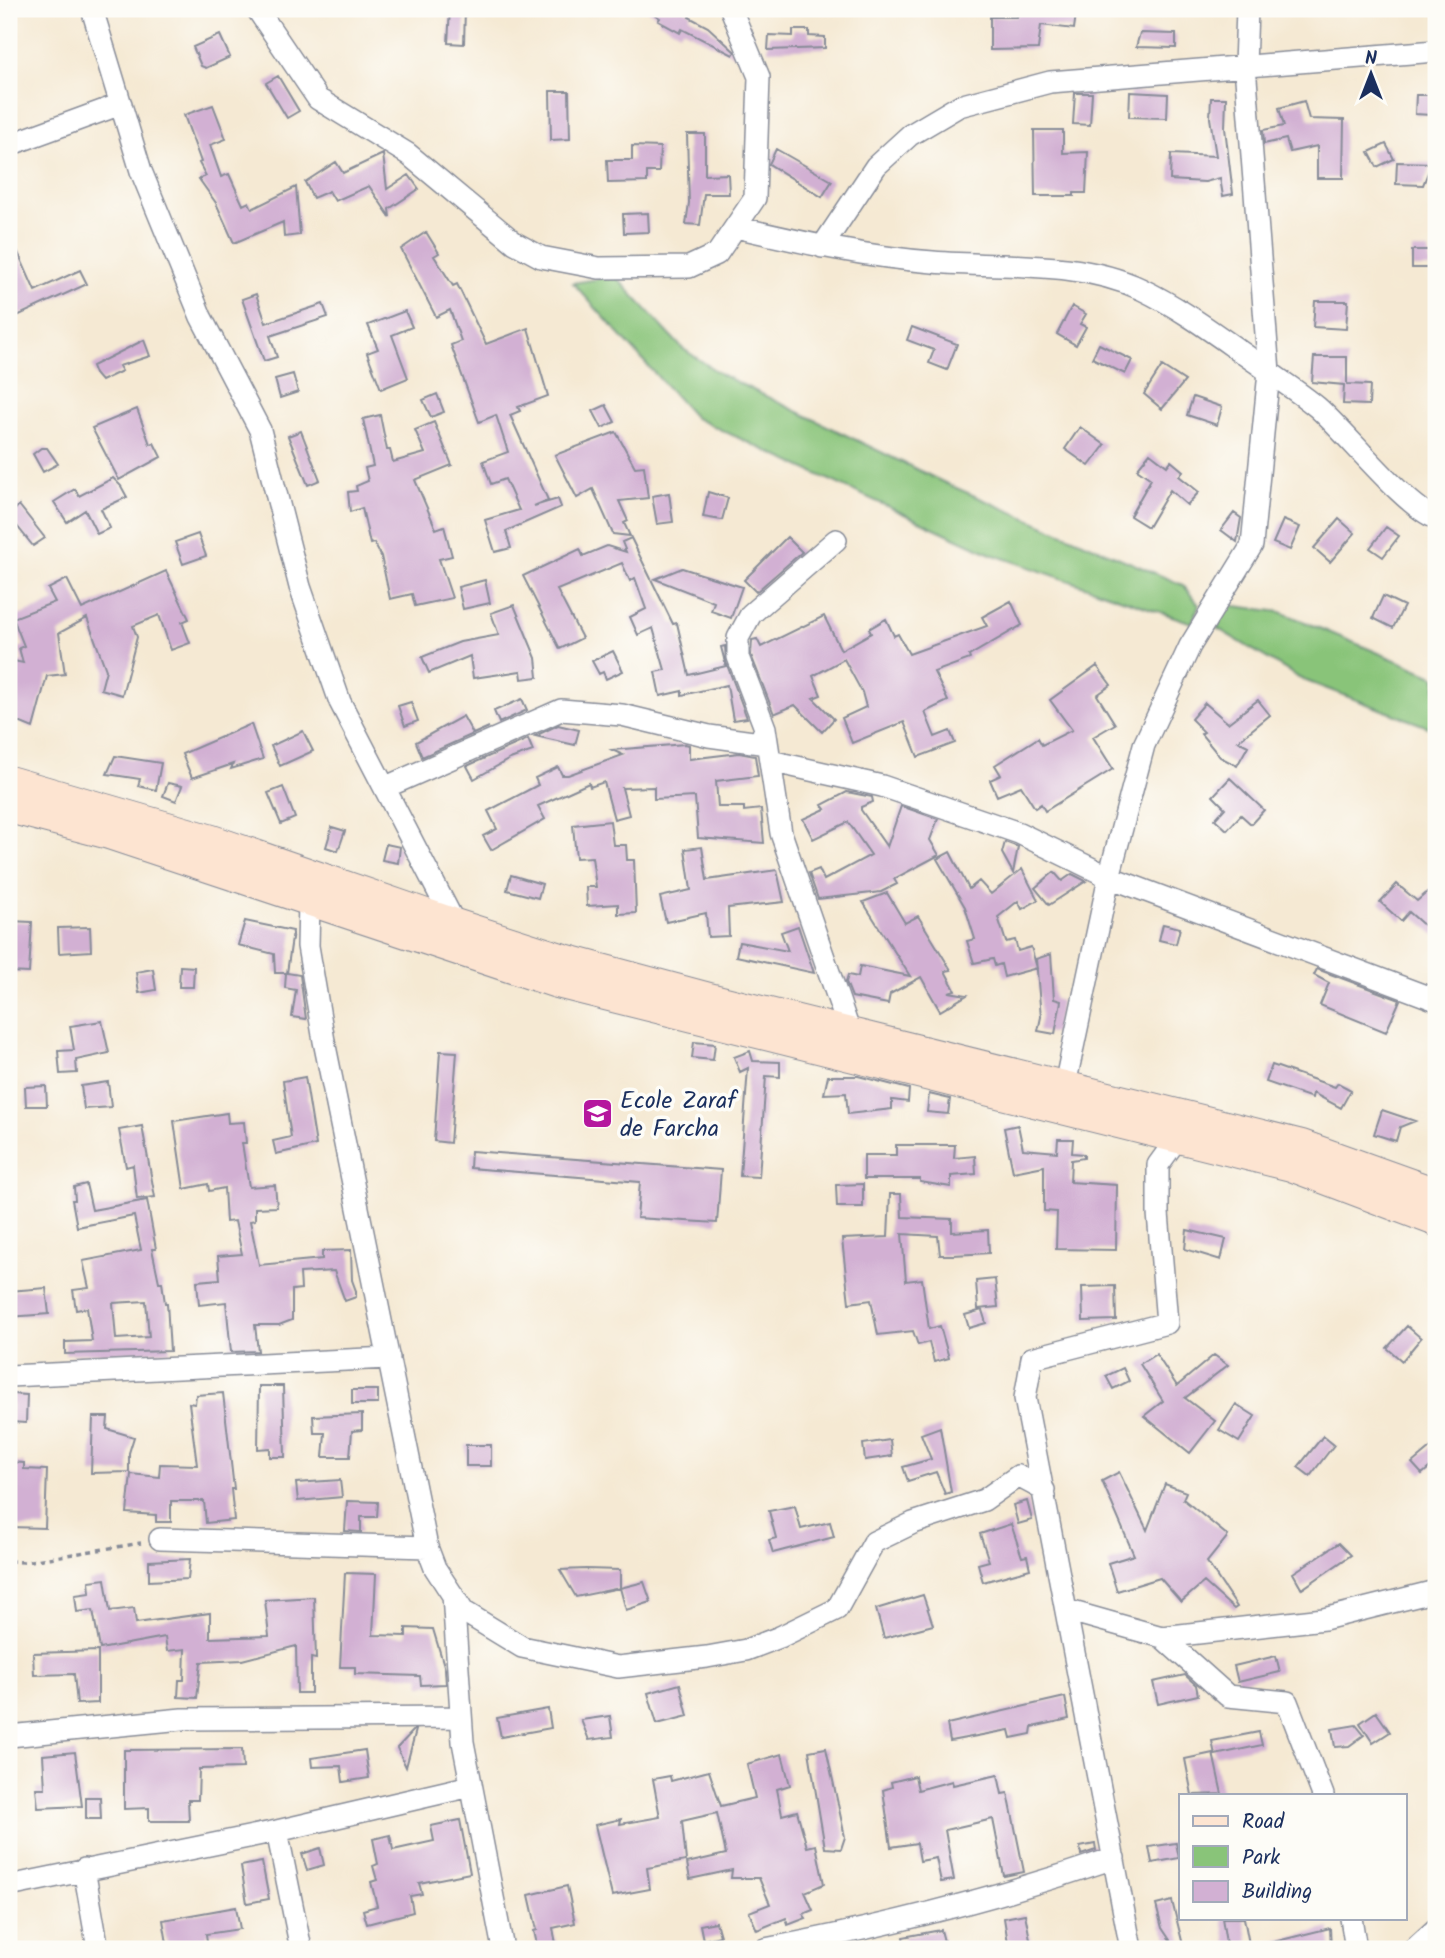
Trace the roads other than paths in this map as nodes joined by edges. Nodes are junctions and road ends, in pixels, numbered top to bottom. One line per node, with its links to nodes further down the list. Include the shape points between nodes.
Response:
1 (92, 9): 7 (street)
2 (257, 9): 9 (street, via 318,99 408,154 515,243 541,257 599,268 690,267 717,254)
3 (731, 9): 9 (street, via 759,77 755,198)
4 (1247, 9): 6 (street)
5 (1436, 51): 6 (street)
6 (1245, 66): 10 (street, via 1050,82 959,106 910,135 876,166); 11 (street)
7 (121, 104): 8 (street); 17 (street, via 141,171 201,317 260,430 300,587 340,702)
8 (9, 145)
9 (736, 227): 10 (street)
10 (822, 247): 11 (street, via 932,262 1029,265 1103,275 1192,316)
11 (1269, 372): 12 (street, via 1317,407 1409,499); 19 (street, via 1252,545 1190,646 1144,745)
12 (1436, 518)
13 (836, 540): 14 (street, via 751,614 738,638 738,657)
14 (765, 728): 15 (street); 17 (street, via 760,743 622,715 561,710)
15 (770, 761): 19 (street, via 882,786 1019,833); 24 (street, via 781,833)
16 (9, 781): 21 (street, via 212,840)
17 (386, 787): 21 (street)
18 (9, 808): 20 (street, via 109,834)
19 (1109, 877): 23 (street); 25 (street)
20 (309, 901): 22 (street); 29 (street, via 308,946 315,992)
21 (455, 925): 22 (street)
22 (560, 971): 24 (street); 26 (street, via 715,1024)
23 (1436, 1000)
24 (850, 1033): 25 (street)
25 (1065, 1084): 27 (street, via 1302,1145)
26 (1179, 1136): 28 (street, via 1291,1166); 31 (street, via 1158,1165 1167,1323 1032,1358 1025,1398)
27 (1436, 1193)
28 (1436, 1221)
29 (389, 1358): 30 (street); 33 (street)
30 (9, 1376)
31 (1044, 1490): 35 (street, via 1018,1476 984,1500 912,1523 874,1542 837,1609 746,1650 618,1667 522,1647 463,1611); 36 (street)
32 (160, 1539): 33 (street)
33 (427, 1547): 35 (street)
34 (1436, 1591): 37 (street, via 1324,1619)
35 (453, 1595): 38 (street)
36 (1066, 1610): 37 (street); 43 (street)
37 (1162, 1637): 41 (street, via 1228,1696 1287,1702)
38 (461, 1717): 39 (street, via 182,1719); 40 (street)
39 (9, 1736)
40 (471, 1786): 42 (street); 50 (street)
41 (1324, 1794)
42 (277, 1831): 44 (street); 49 (street)
43 (1114, 1858): 51 (street, via 1032,1886 840,1935); 52 (street)
44 (84, 1869): 45 (street); 48 (street)
45 (9, 1886)
46 (1351, 1920): 53 (street)
47 (1436, 1929): 54 (street)
48 (98, 1949)
49 (301, 1949)
50 (503, 1949)
51 (765, 1949)
52 (1131, 1949)
53 (1356, 1949)
54 (1414, 1949)

